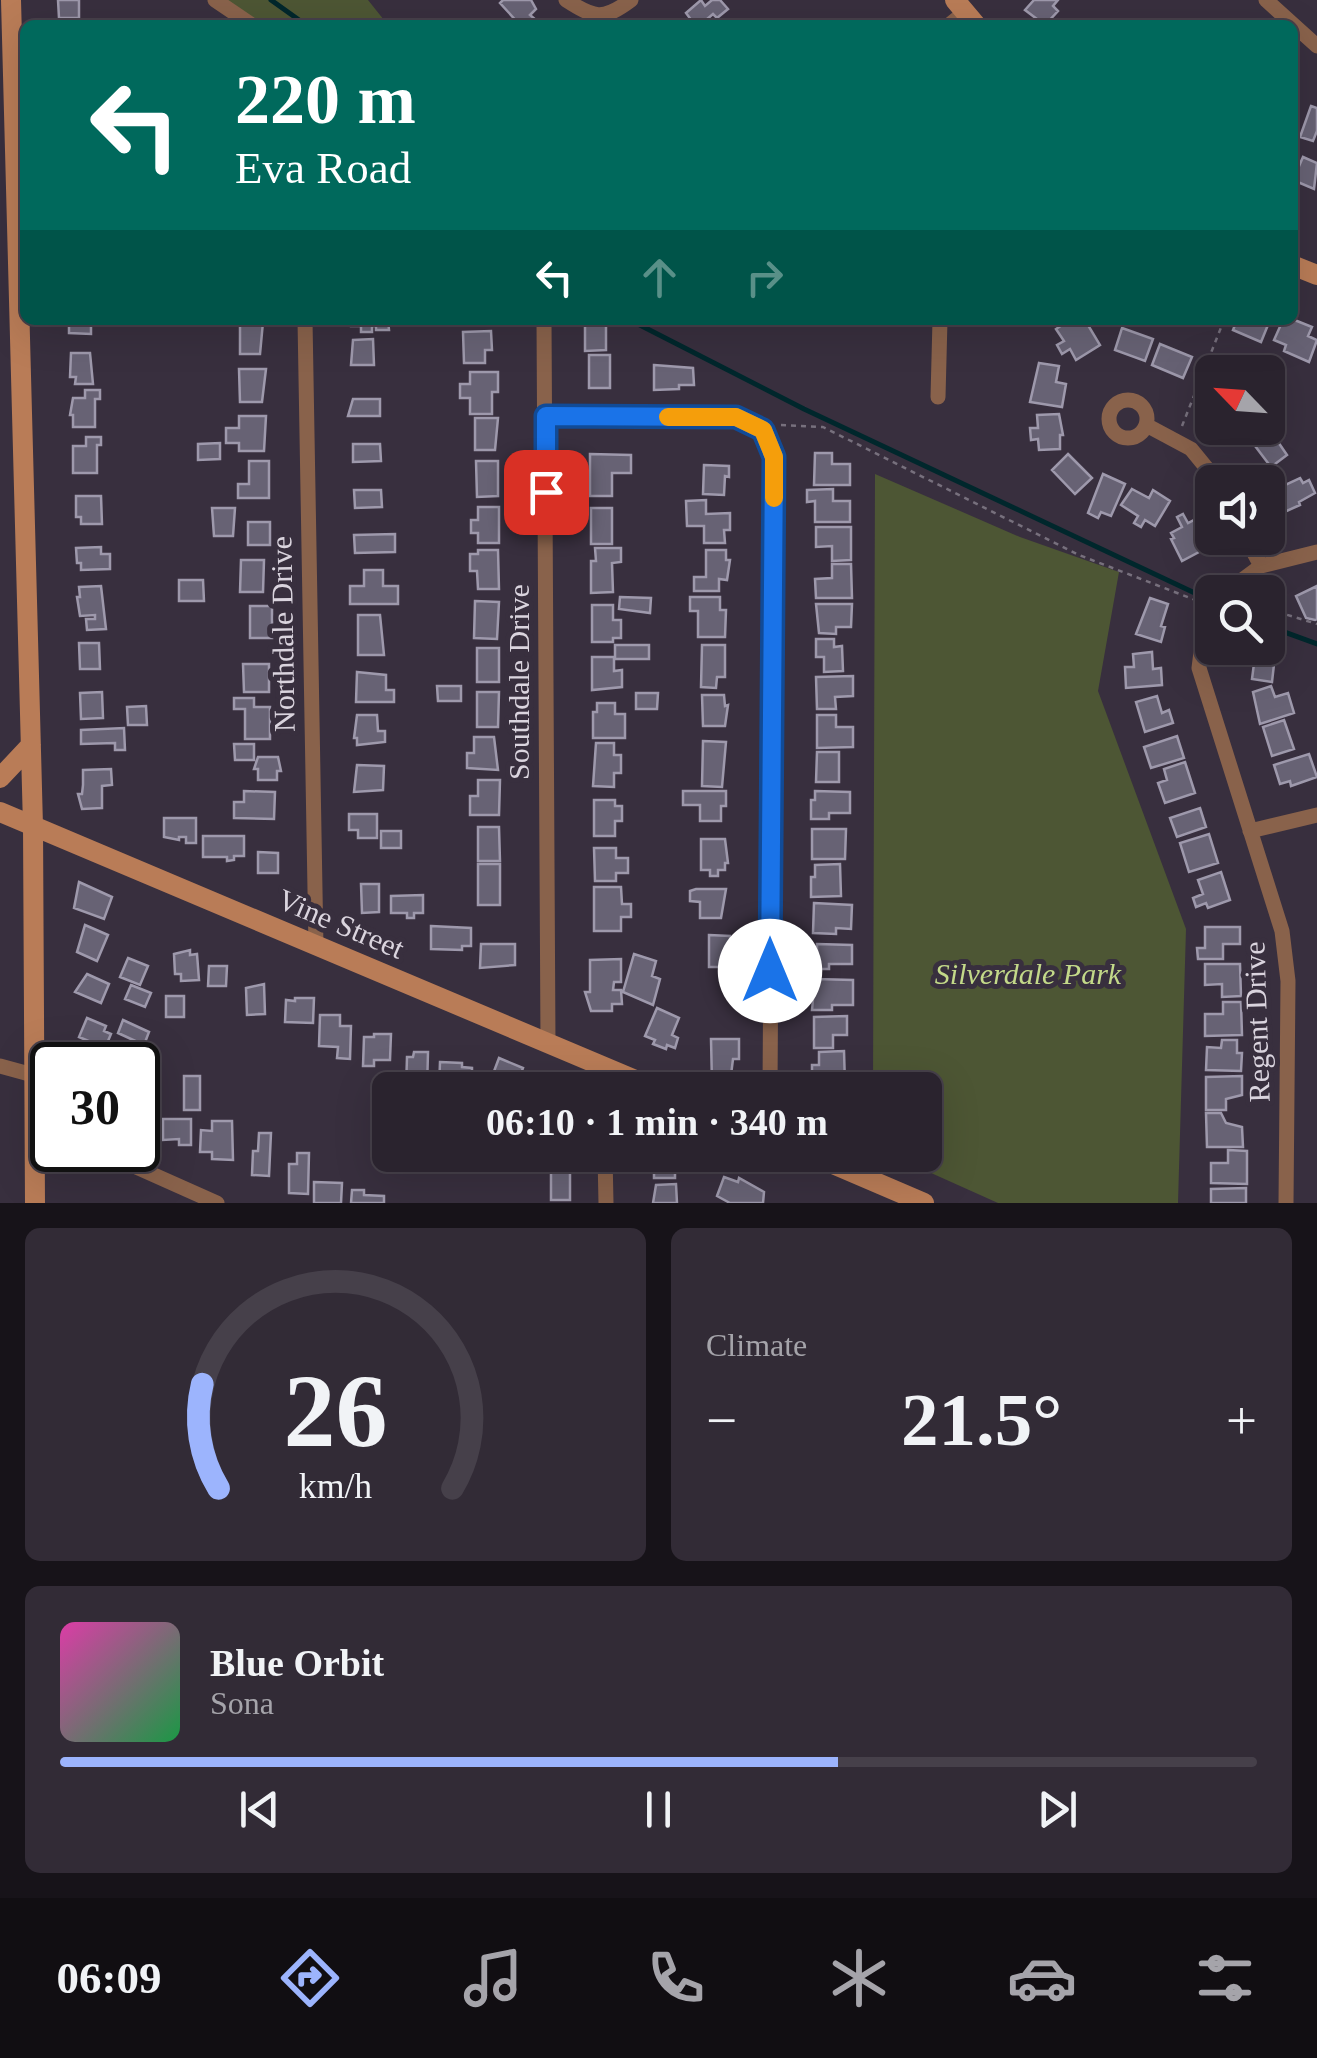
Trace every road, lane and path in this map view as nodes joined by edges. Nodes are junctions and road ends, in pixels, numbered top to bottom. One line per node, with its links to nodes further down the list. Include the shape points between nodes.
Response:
1 (11, 0): 10 (main road)
2 (216, 0): 6 (street)
3 (566, 0): 4 (street, via 598,16)
4 (631, 0)
5 (1266, 0): 7 (street)
6 (245, 20)
7 (1288, 20)
8 (1298, 29): 9 (street)
9 (1317, 46)
10 (8, 209): 29 (main road)
11 (305, 325): 35 (street, Northdale Drive)
12 (544, 325): 16 (street, Southdale Drive)
13 (940, 325): 15 (street)
14 (1222, 325): 19 (path)
15 (938, 397)
16 (546, 416): 17 (street, via 736,417); 37 (street, Southdale Drive)
17 (749, 423): 25 (path, via 823,427 1079,555); 42 (street, via 763,430 774,457)
18 (1148, 426): 19 (street)
19 (1176, 441): 20 (street)
20 (1204, 465)
21 (1317, 552): 23 (street)
22 (1255, 555): 23 (street)
23 (1261, 566): 24 (street)
24 (1249, 575)
25 (1195, 599)
26 (1285, 614): 27 (path)
27 (1317, 624)
28 (1199, 665): 34 (street, Regent Drive)
29 (31, 745): 30 (main road); 33 (main road)
30 (0, 778)
31 (0, 812): 33 (main road, Vine Street)
32 (1317, 815): 34 (street)
33 (33, 826): 35 (main road, Vine Street); 36 (main road)
34 (1250, 831): 52 (street, Regent Drive, via 1282,932 1288,981)
35 (316, 946): 37 (main road, Vine Street)
36 (34, 1042)
37 (548, 1044): 39 (main road, Vine Street)
38 (0, 1066): 43 (street)
39 (605, 1067): 40 (street); 41 (main road, Vine Street)
40 (605, 1072)
41 (617, 1072)
42 (770, 1072)
43 (30, 1074)
44 (39, 1172): 48 (main road)
45 (147, 1172): 49 (street)
46 (605, 1172): 50 (street)
47 (852, 1172): 51 (main road)
48 (35, 1203)
49 (217, 1203)
50 (606, 1203)
51 (924, 1203)
52 (1286, 1203)

